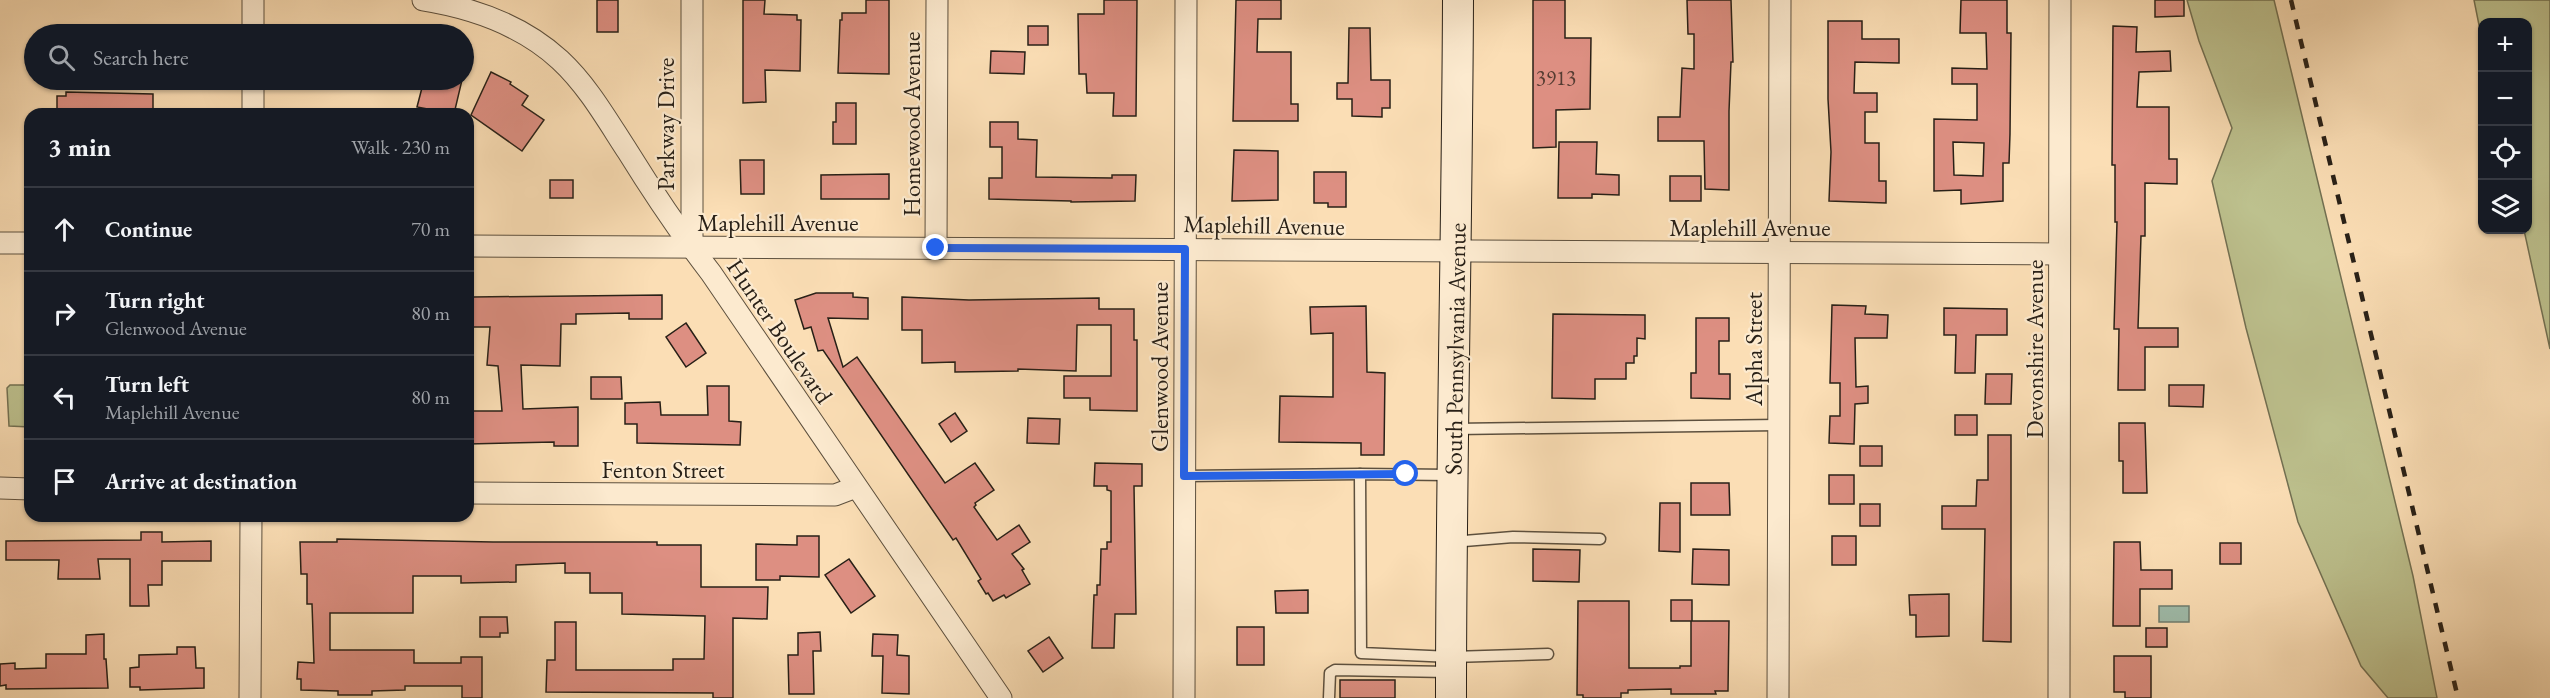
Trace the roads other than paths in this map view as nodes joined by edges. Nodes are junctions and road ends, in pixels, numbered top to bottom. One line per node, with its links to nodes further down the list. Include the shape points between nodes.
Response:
1 (253, 0): 9 (street)
2 (423, 0): 15 (street, Hunter Boulevard, via 458,5 493,18 526,34 560,60 588,91)
3 (692, 0): 15 (street, Parkway Drive)
4 (937, 0): 16 (street, Homewood Avenue)
5 (1186, 0): 17 (street, Glenwood Avenue)
6 (1458, 0): 18 (main road, South Pennsylvania Avenue)
7 (1780, 0): 19 (street, Alpha Street)
8 (2061, 0): 20 (street, Devonshire Avenue)
9 (252, 24)
10 (253, 90): 11 (street)
11 (253, 108)
12 (0, 243): 13 (street)
13 (24, 243)
14 (474, 246): 15 (street, Maplehill Avenue)
15 (692, 248): 16 (street, Maplehill Avenue); 26 (street, Hunter Boulevard)
16 (936, 248): 17 (street, Maplehill Avenue)
17 (1185, 249): 18 (street, Maplehill Avenue); 25 (street, Glenwood Avenue)
18 (1457, 252): 19 (street, Maplehill Avenue); 22 (main road, South Pennsylvania Avenue)
19 (1779, 253): 20 (street, Maplehill Avenue); 21 (street, Alpha Street)
20 (2060, 254): 40 (street, Devonshire Avenue)
21 (1779, 424): 22 (lane); 39 (street, Alpha Street)
22 (1452, 430): 24 (main road, South Pennsylvania Avenue)
23 (1360, 474): 24 (lane); 25 (lane); 34 (lane, via 1361,653)
24 (1452, 475): 32 (main road, South Pennsylvania Avenue)
25 (1184, 476): 37 (street, Glenwood Avenue)
26 (856, 487): 29 (street, Fenton Street, via 835,495); 36 (street, Hunter Boulevard)
27 (0, 489): 28 (street)
28 (24, 489)
29 (474, 493)
30 (251, 522): 35 (street)
31 (1600, 539): 32 (lane, via 1513,537)
32 (1452, 542): 34 (main road, South Pennsylvania Avenue)
33 (1548, 654): 34 (lane)
34 (1452, 676): 38 (lane, via 1335,670 1330,673)
35 (250, 698)
36 (1001, 698)
37 (1184, 698)
38 (1329, 698)
39 (1778, 698)
40 (2060, 698)

